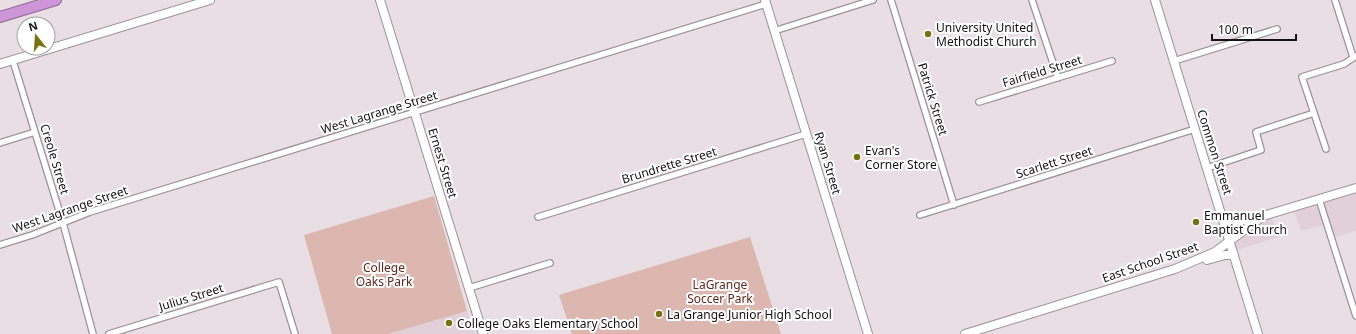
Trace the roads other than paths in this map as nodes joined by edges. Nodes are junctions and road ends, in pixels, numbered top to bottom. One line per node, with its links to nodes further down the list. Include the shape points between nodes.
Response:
1 (56, 0): 10 (highway)
2 (210, 0): 14 (street)
3 (380, 0): 20 (street, Ernest Street)
4 (873, 0): 12 (street)
5 (891, 0): 30 (street, Patrick Street)
6 (1032, 0): 18 (street)
7 (1155, 0): 16 (street, Common Street)
8 (1335, 0): 13 (street)
9 (766, 2): 12 (street, Ryan Street); 20 (street, West Lagrange Street)
10 (0, 17)
11 (1277, 29): 16 (street)
12 (774, 31): 24 (street, Ryan Street)
13 (1354, 57): 21 (street, via 1344,64 1302,78)
14 (13, 61): 17 (street); 23 (street, Creole Street)
15 (1112, 61): 18 (street, Fairfield Street)
16 (1174, 61): 22 (street, Common Street)
17 (0, 64)
18 (1058, 78): 19 (street, Fairfield Street)
19 (979, 102)
20 (414, 112): 35 (street, West Lagrange Street, via 90,212); 41 (street, Ernest Street)
21 (1314, 113): 26 (street); 27 (street, via 1256,132 1261,150)
22 (1195, 128): 27 (street, Common Street); 30 (street, Scarlett Street)
23 (35, 132): 25 (street); 35 (street, Creole Street)
24 (806, 134): 32 (street, Brundrette Street); 48 (street, Ryan Street)
25 (0, 143)
26 (1326, 149)
27 (1207, 168): 34 (street, Common Street)
28 (1356, 188): 29 (street, East School Street)
29 (1319, 199): 33 (street, East School Street); 42 (street)
30 (954, 205): 31 (street, Scarlett Street)
31 (920, 215)
32 (538, 216)
33 (1262, 216): 34 (street, via 1234,222); 36 (street, East School Street)
34 (1224, 221): 36 (street, Common Street)
35 (63, 223): 37 (street, West Lagrange Street); 44 (street, Creole Street)
36 (1230, 242): 38 (street, Common Street); 40 (street, East School Street, via 1215,252)
37 (0, 245)
38 (1234, 255): 40 (street, via 1225,255); 50 (street, Common Street)
39 (550, 263): 41 (street)
40 (1175, 269): 43 (street, East School Street)
41 (469, 288): 47 (street, Ernest Street)
42 (1356, 316)
43 (975, 332): 49 (street, East School Street)
44 (93, 334)
45 (109, 334): 46 (street, Julius Street, via 279,282)
46 (295, 334)
47 (483, 334)
48 (868, 334)
49 (965, 334)
50 (1258, 334)

